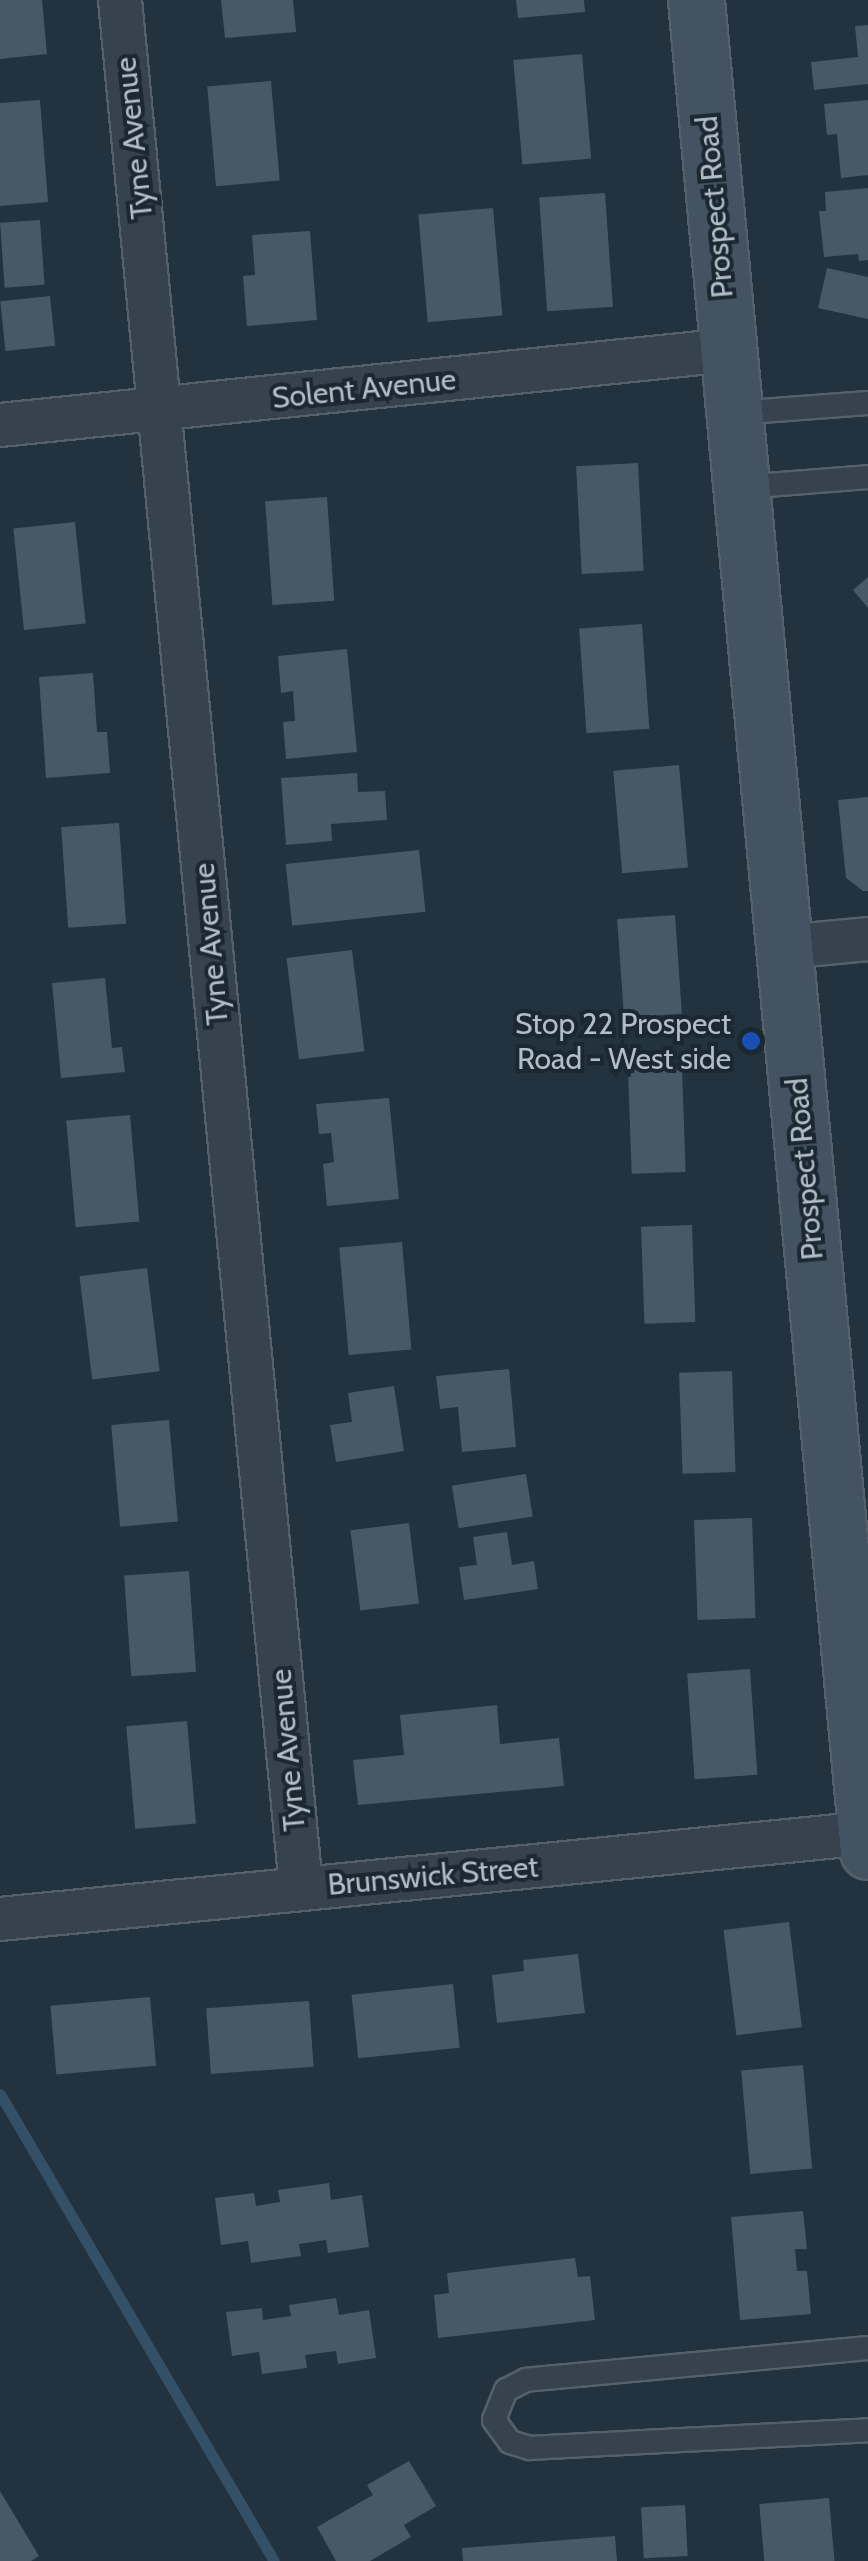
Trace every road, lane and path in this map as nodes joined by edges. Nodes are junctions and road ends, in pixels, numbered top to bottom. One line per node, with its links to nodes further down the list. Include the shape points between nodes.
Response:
1 (120, 0): 5 (street, Tyne Avenue)
2 (696, 0): 3 (main road, Prospect Road)
3 (728, 350): 5 (street, Solent Avenue); 6 (main road, Prospect Road)
4 (868, 404): 6 (lane)
5 (161, 410): 7 (street, Solent Avenue); 13 (street, Tyne Avenue)
6 (734, 413): 9 (main road, Prospect Road)
7 (0, 425)
8 (868, 477): 9 (lane)
9 (742, 487): 11 (main road, Prospect Road)
10 (868, 939): 11 (street)
11 (784, 947): 12 (main road, Prospect Road)
12 (867, 1839): 13 (street, Brunswick Street)
13 (301, 1888): 14 (street, Brunswick Street)
14 (0, 1919)
15 (868, 2348): 16 (lane, via 526,2380 506,2390 494,2420 510,2442 530,2448)
16 (868, 2430)

